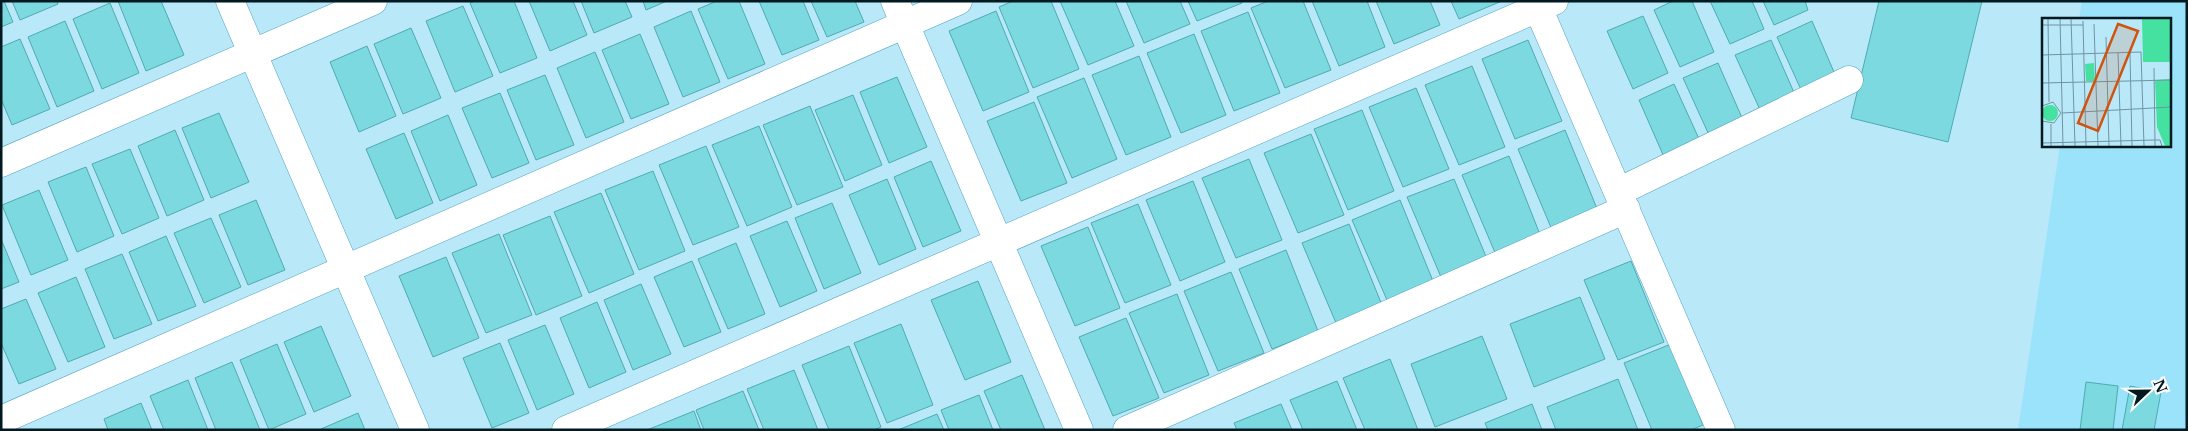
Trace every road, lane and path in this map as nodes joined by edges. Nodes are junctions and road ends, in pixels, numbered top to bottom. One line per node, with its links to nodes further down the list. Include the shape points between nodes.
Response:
1 (230, 1): 6 (street)
2 (373, 1): 6 (street)
3 (958, 1): 5 (street)
4 (1542, 4): 9 (street); 10 (street)
5 (900, 13): 10 (street); 11 (street)
6 (253, 54): 8 (street); 11 (street)
7 (1849, 80): 9 (street)
8 (1, 163)
9 (1622, 201): 16 (street); 17 (street)
10 (999, 242): 14 (street); 15 (street)
11 (346, 269): 12 (street); 13 (street)
12 (1, 420)
13 (415, 430)
14 (566, 430)
15 (1079, 430)
16 (1127, 430)
17 (1721, 430)

